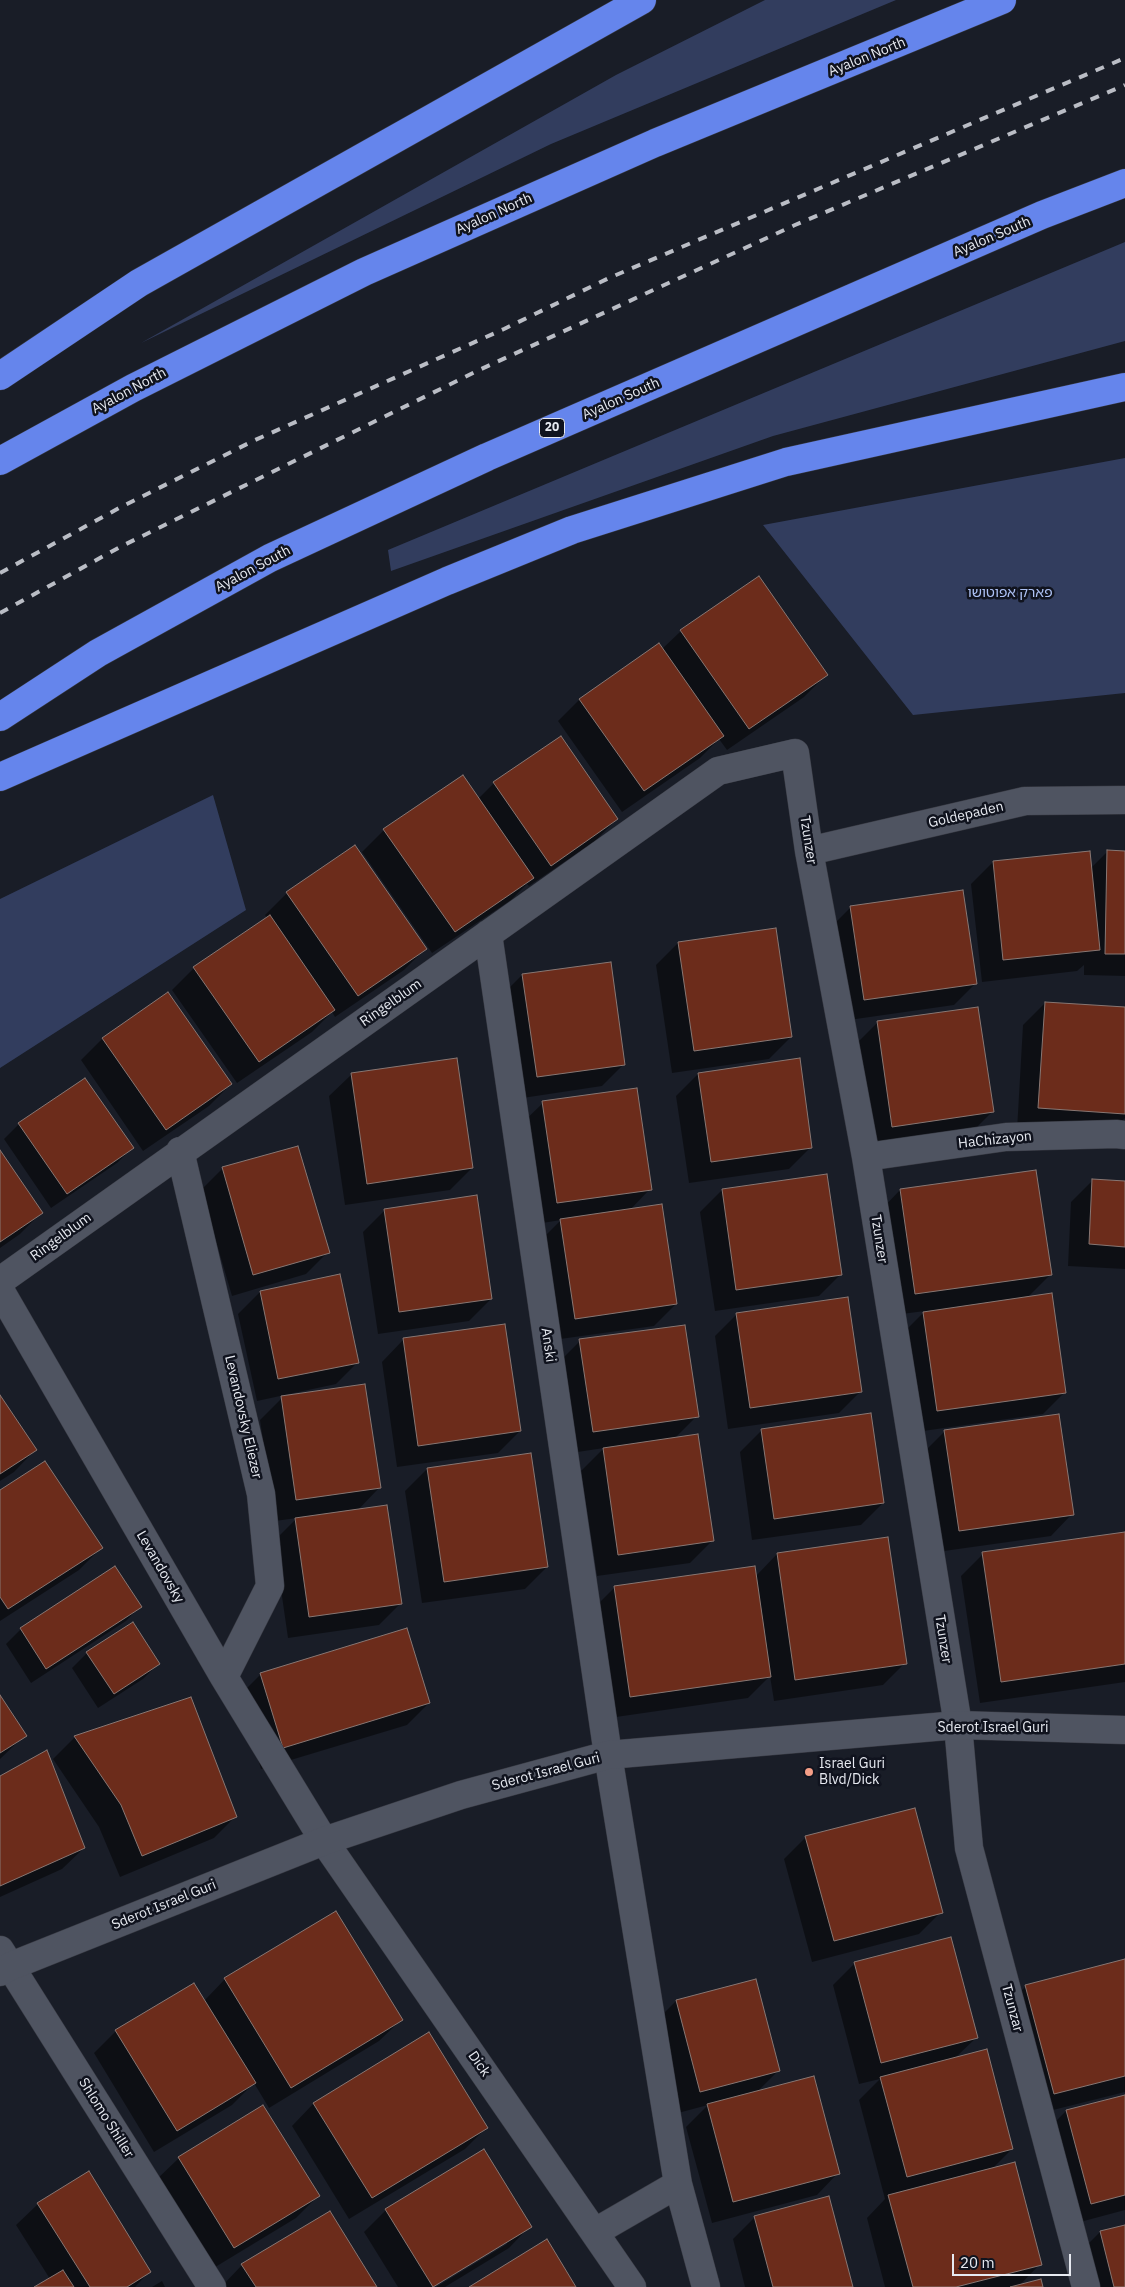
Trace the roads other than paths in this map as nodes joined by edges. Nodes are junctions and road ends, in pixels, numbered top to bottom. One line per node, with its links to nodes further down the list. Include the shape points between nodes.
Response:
1 (642, 0): 4 (highway, via 139,283)
2 (1002, 0): 8 (highway, Ayalon North, via 655,143 364,272 133,388)
3 (1125, 183): 9 (highway, Ayalon South / 20, via 487,456 270,558 98,653)
4 (0, 376)
5 (1125, 387): 7 (highway)
6 (1125, 394): 7 (highway)
7 (1071, 401): 11 (highway, via 786,462 572,530 429,589)
8 (0, 460)
9 (0, 717)
10 (795, 753): 13 (street, Tzunzer); 14 (street, Ringelblum, via 718,771)
11 (0, 778)
12 (1125, 800): 13 (street, Goldepaden, via 1025,801)
13 (809, 851): 17 (street, Tzunzer)
14 (488, 934): 16 (street, Ringelblum); 23 (street, Anski)
15 (1125, 1136): 17 (street, HaChizayon, via 1006,1137)
16 (180, 1151): 18 (street, Ringelblum); 20 (street, Levandovsky Eliezer, via 261,1494 270,1586)
17 (866, 1157): 21 (street, Tzunzer)
18 (0, 1281)
19 (0, 1290): 20 (street, Levandovsky)
20 (224, 1677): 24 (street, Levandovsky)
21 (958, 1725): 22 (street, Sderot Israel Guri); 23 (street, Sderot Israel Guri); 31 (street, Tzunzar, via 969,1848)
22 (1125, 1730)
23 (608, 1755): 24 (street, Sderot Israel Guri, via 461,1795); 26 (street)
24 (324, 1841): 25 (street, Sderot Israel Guri); 27 (street, Dick)
25 (4, 1963): 28 (street, Shlomo Shiller)
26 (678, 2184): 27 (street); 30 (street)
27 (595, 2232): 29 (street, Dick)
28 (212, 2287)
29 (632, 2287)
30 (706, 2287)
31 (1086, 2287)

